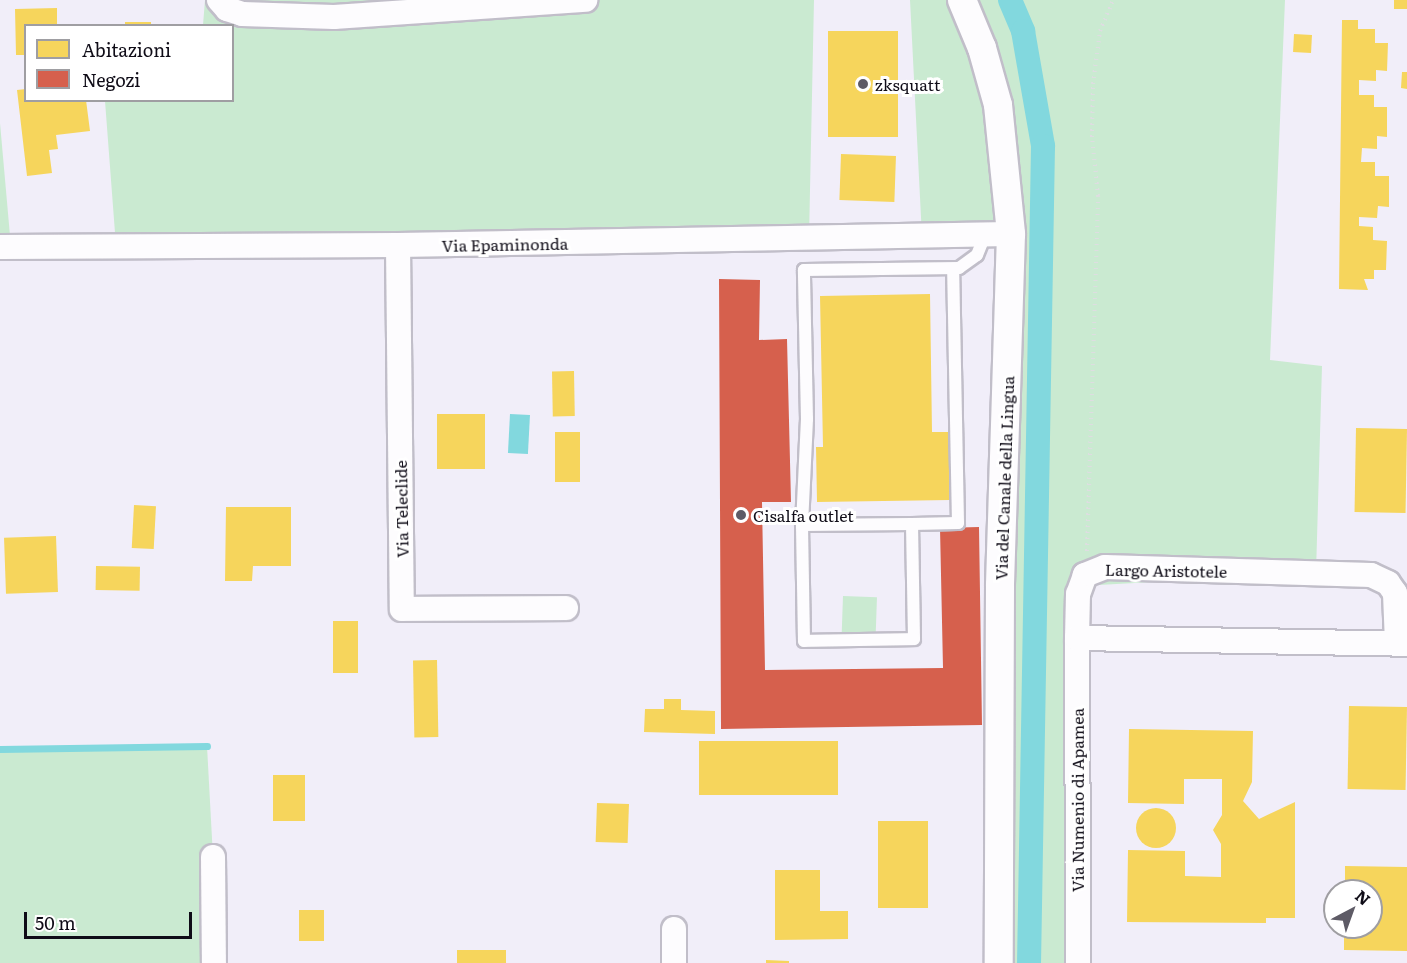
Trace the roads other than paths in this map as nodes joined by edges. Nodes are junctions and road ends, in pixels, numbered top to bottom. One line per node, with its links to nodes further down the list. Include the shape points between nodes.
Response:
1 (219, 0): 2 (street, via 227,9 242,14 334,16)
2 (585, 0)
3 (962, 0): 4 (street, Via del Canale della Lingua, via 982,48 998,105)
4 (998, 235): 5 (street, Via Epaminonda); 7 (lane, via 977,255); 17 (street, Via del Canale della Lingua)
5 (398, 245): 6 (street, Via Epaminonda); 10 (street, Via Teleclide, via 402,609)
6 (0, 247)
7 (953, 269): 8 (lane, via 958,523); 9 (lane, via 804,270 807,419)
8 (912, 524): 9 (lane); 9 (lane, via 914,639 804,641)
9 (802, 525)
10 (566, 608)
11 (1077, 638): 12 (street, Largo Aristotele); 12 (street, Largo Aristotele, via 1078,594 1085,575 1099,568 1120,567 1376,576 1395,593); 18 (street, Via Numenio di Apamea)
12 (1402, 644)
13 (213, 857): 15 (street)
14 (674, 929): 16 (street)
15 (214, 963)
16 (674, 963)
17 (999, 963)
18 (1078, 963)

